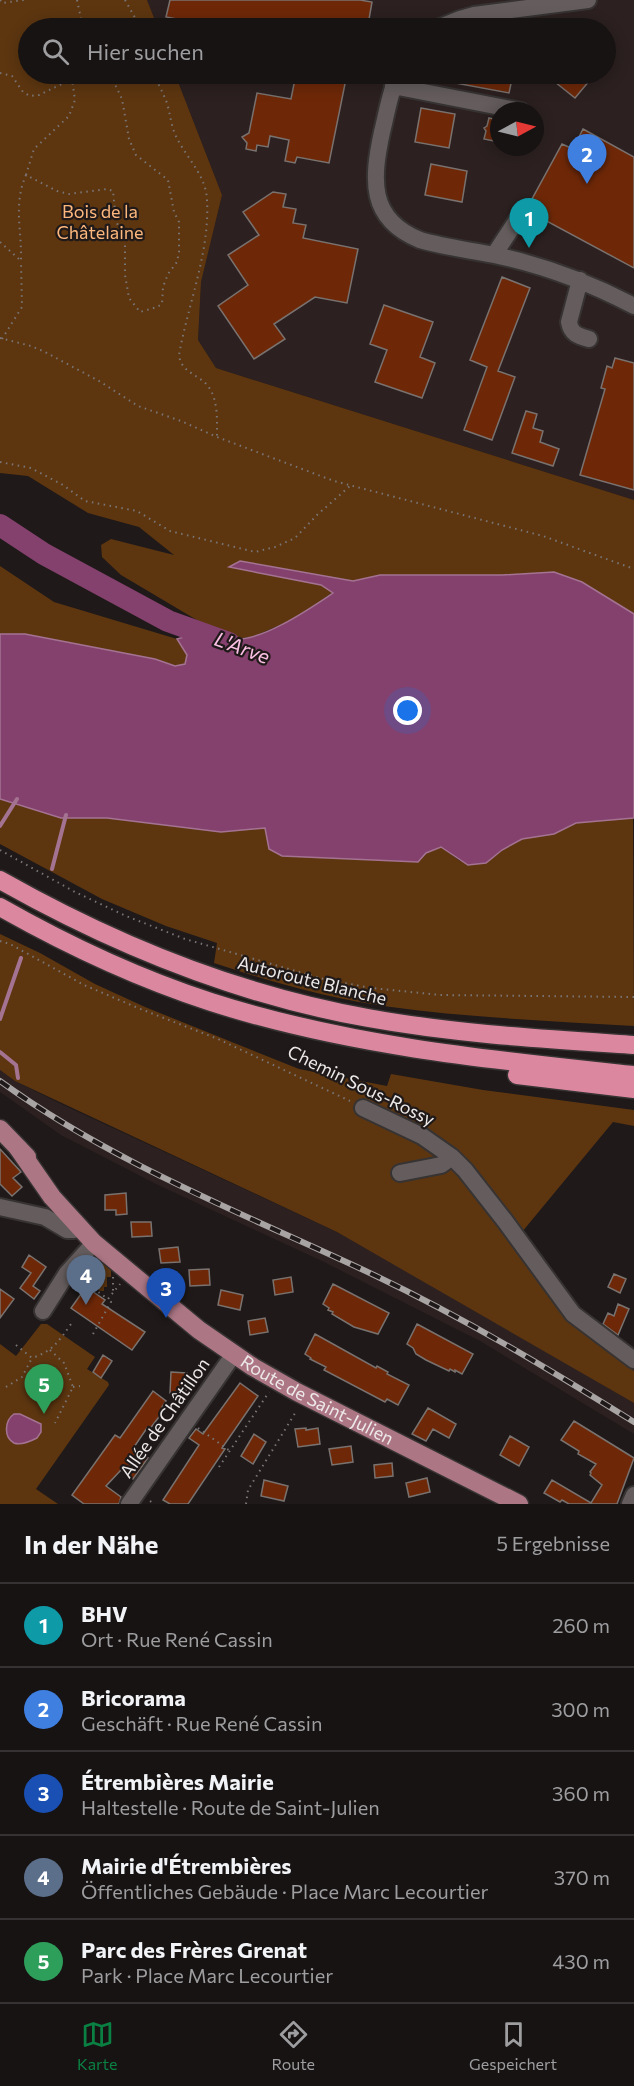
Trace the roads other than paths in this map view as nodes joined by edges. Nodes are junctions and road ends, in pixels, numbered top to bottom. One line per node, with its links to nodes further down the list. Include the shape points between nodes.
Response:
1 (588, 0): 2 (street)
2 (464, 18)
3 (394, 84): 7 (street, via 375,179 386,216 399,229 420,240)
4 (411, 84): 5 (street)
5 (490, 103)
6 (517, 220): 7 (street)
7 (494, 255): 8 (street)
8 (580, 280): 9 (street); 10 (street, via 569,322 575,335)
9 (634, 306)
10 (589, 339)
11 (0, 880): 14 (highway, Autoroute Blanche, via 56,911 154,956 287,1000 405,1024)
12 (0, 907): 13 (highway, via 81,950 161,984 243,1011)
13 (333, 1034): 15 (highway); 18 (highway, via 468,1067)
14 (634, 1045)
15 (536, 1065): 16 (highway); 17 (highway)
16 (634, 1070)
17 (634, 1075)
18 (634, 1089)
19 (363, 1108): 22 (street, Chemin Sous-Rossy, via 422,1136)
20 (0, 1129): 21 (main road, Route de Saint-Julien)
21 (18, 1148): 25 (main road, Route de Saint-Julien, via 52,1197); 26 (main road, Route de Saint-Julien, via 50,1178)
22 (452, 1157): 23 (street, via 441,1165); 29 (street, Chemin Sous-Rossy, via 573,1314)
23 (400, 1173)
24 (0, 1207): 25 (street, via 45,1217 67,1230)
25 (79, 1226): 26 (main road, Route de Saint-Julien)
26 (98, 1239): 27 (street, via 69,1271); 28 (main road, Route de Saint-Julien, via 127,1276)
27 (43, 1311)
28 (234, 1354): 31 (street, Allée de Châtillon); 32 (main road, Route de Saint-Julien)
29 (634, 1360)
30 (634, 1495): 33 (street)
31 (129, 1504)
32 (519, 1504)
33 (630, 1504)

